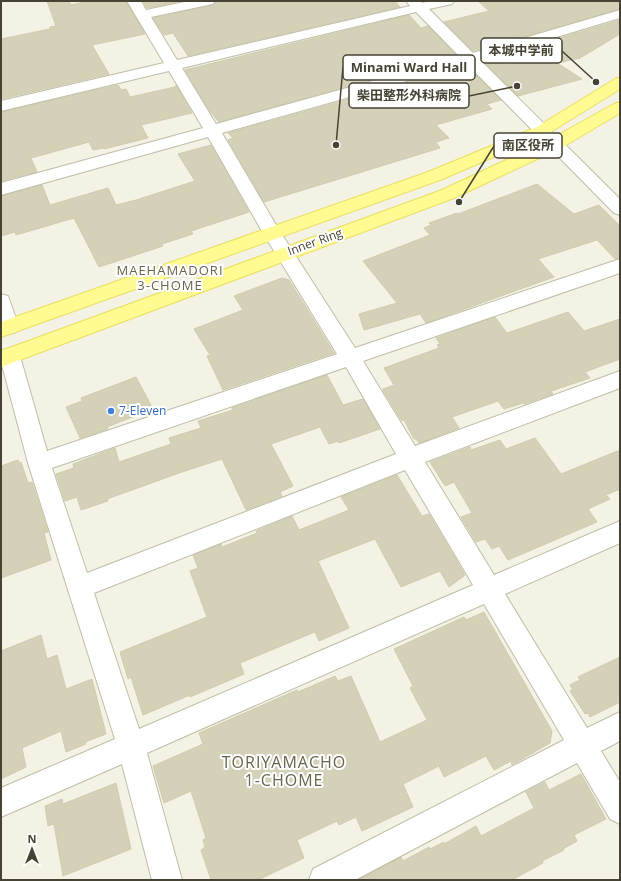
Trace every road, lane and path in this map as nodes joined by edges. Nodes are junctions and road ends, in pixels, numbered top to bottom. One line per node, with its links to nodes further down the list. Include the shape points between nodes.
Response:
1 (208, 1): 4 (street)
2 (447, 1): 3 (street)
3 (416, 4): 6 (street); 7 (street)
4 (138, 8): 7 (street)
5 (620, 14): 6 (street)
6 (471, 58): 11 (street); 12 (street)
7 (173, 66): 9 (street); 11 (street)
8 (620, 82): 12 (main road, Inner Ring)
9 (1, 106)
10 (620, 107): 13 (main road, Inner Ring)
11 (212, 130): 14 (street); 16 (street)
12 (543, 130): 13 (street); 16 (main road, Inner Ring, via 434,176)
13 (556, 144): 15 (street); 17 (main road, Inner Ring, via 448,194)
14 (1, 189)
15 (620, 209)
16 (272, 233): 17 (street); 20 (main road, Inner Ring)
17 (284, 253): 21 (main road, Inner Ring); 22 (street)
18 (620, 266): 22 (street)
19 (1, 301): 20 (street)
20 (5, 329)
21 (6, 357): 25 (street)
22 (350, 357): 24 (street); 25 (street)
23 (620, 379): 24 (street)
24 (410, 458): 27 (street); 28 (street)
25 (39, 463): 27 (street)
26 (620, 532): 28 (street)
27 (80, 587): 30 (street)
28 (488, 590): 30 (street); 31 (street)
29 (620, 726): 31 (street)
30 (131, 746): 32 (street); 34 (street)
31 (581, 746): 33 (street); 35 (street)
32 (1, 803)
33 (620, 809)
34 (167, 880)
35 (324, 880)

